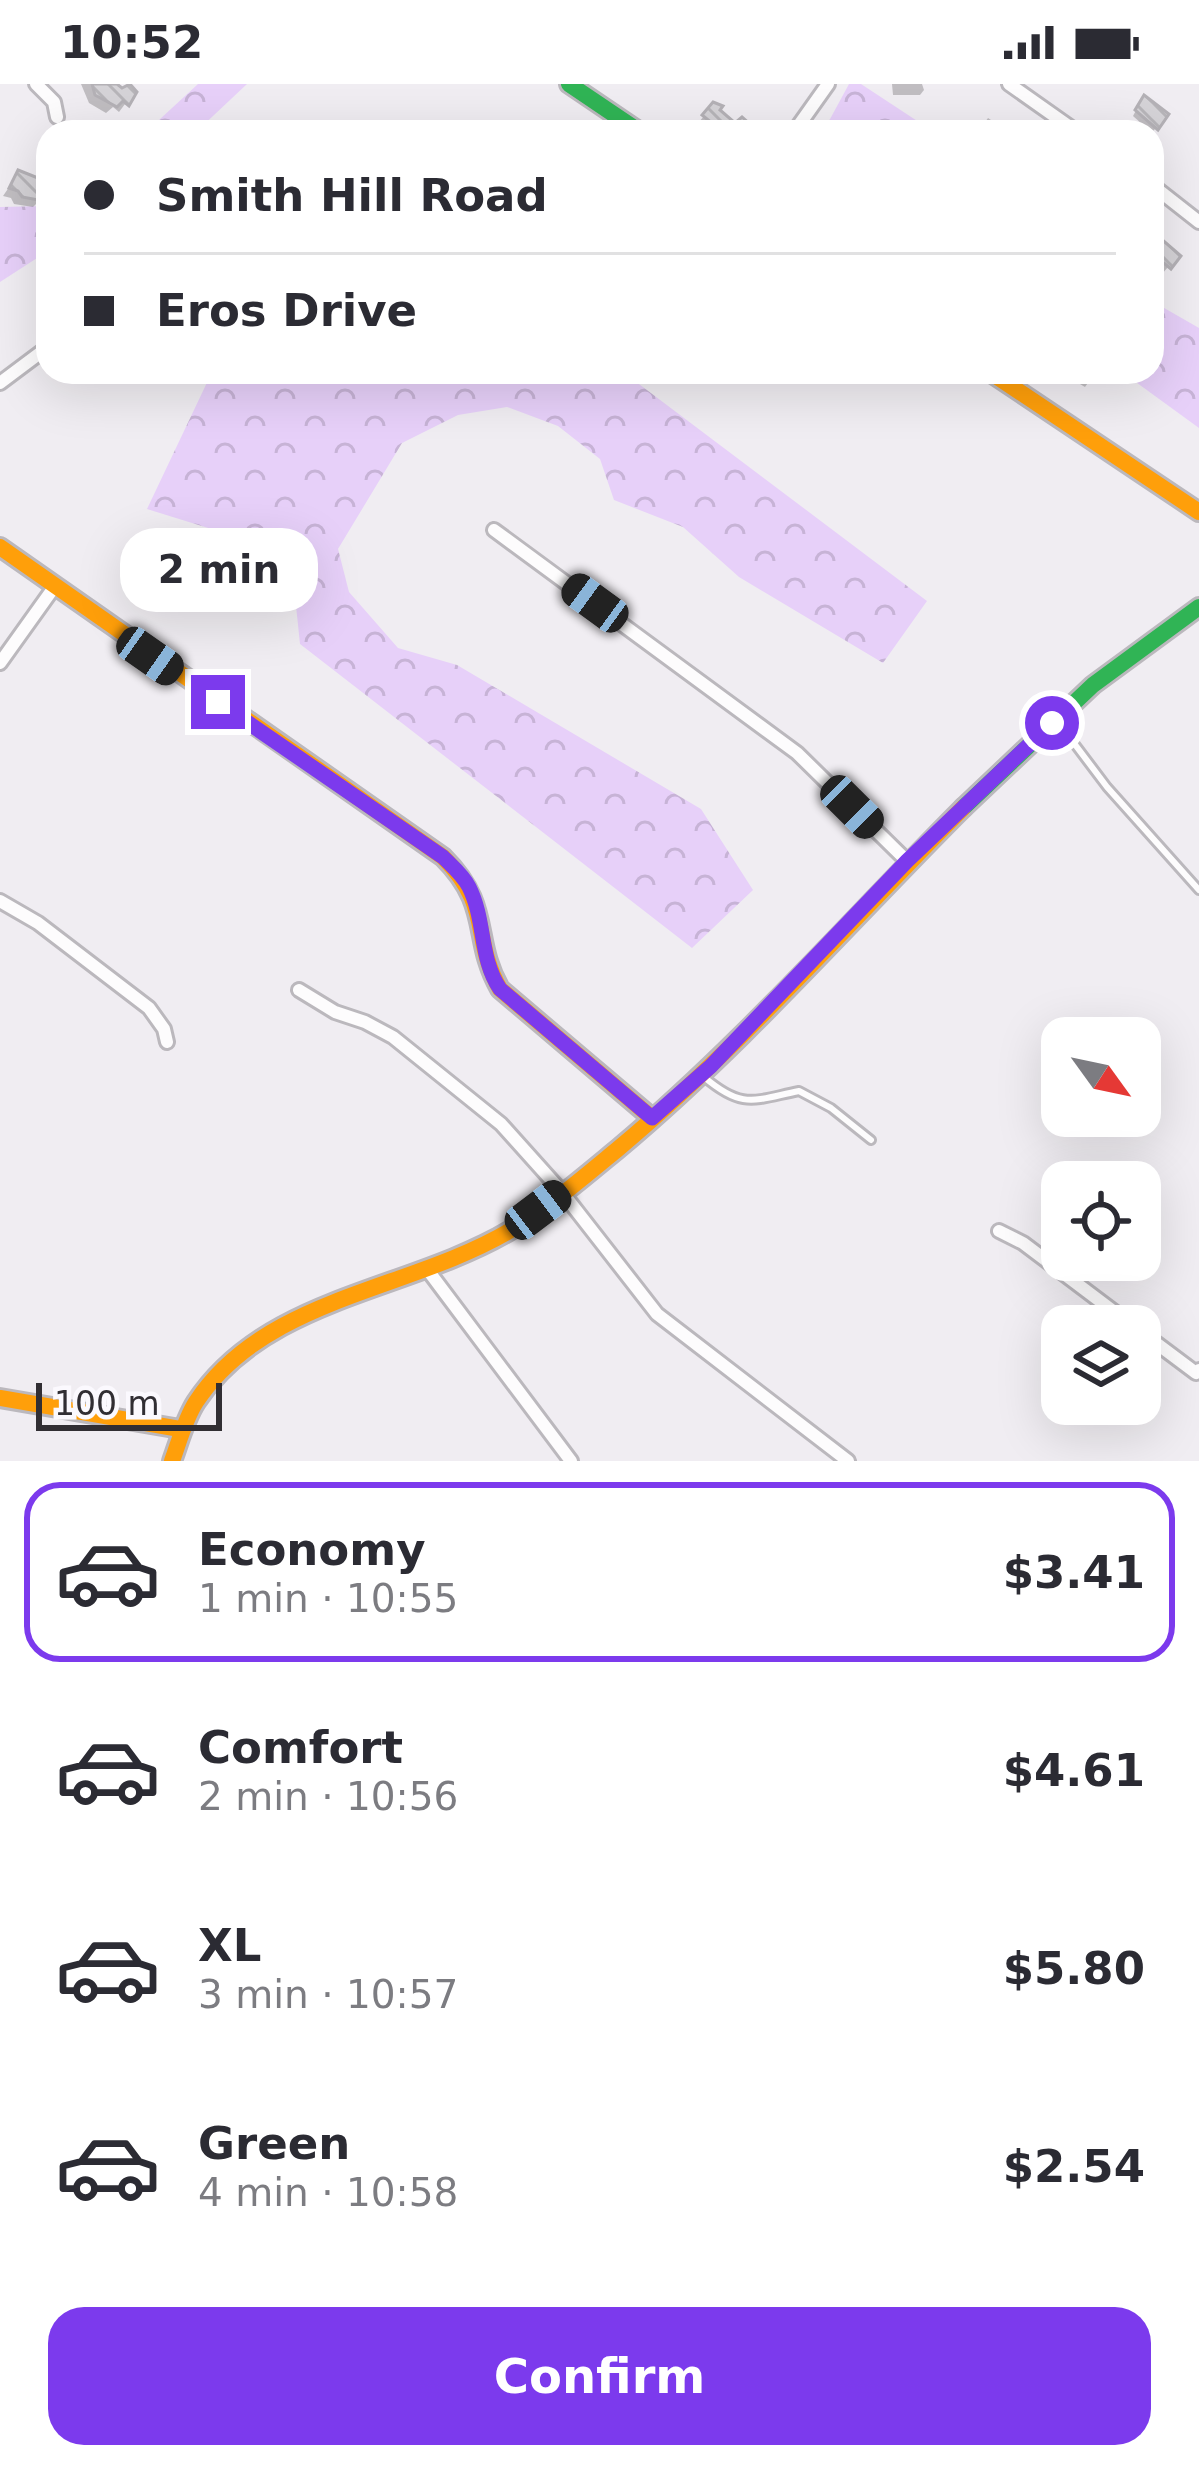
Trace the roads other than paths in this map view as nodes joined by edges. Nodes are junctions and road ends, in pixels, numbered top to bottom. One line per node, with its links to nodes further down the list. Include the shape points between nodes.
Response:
1 (36, 84): 5 (street)
2 (569, 84): 6 (street)
3 (828, 84): 7 (street)
4 (1009, 84): 8 (street)
5 (57, 117)
6 (622, 120)
7 (802, 120)
8 (1060, 120)
9 (1164, 194): 10 (street)
10 (1199, 222)
11 (36, 356): 12 (street)
12 (0, 383)
13 (1008, 384): 14 (street)
14 (1199, 512)
15 (494, 530): 21 (street, via 797,752)
16 (0, 547): 17 (street)
17 (55, 586): 19 (street); 27 (street, via 443,857 466,881 486,969 500,989)
18 (1199, 607): 20 (street, via 1117,663)
19 (0, 663)
20 (1057, 718): 21 (street); 22 (lane)
21 (907, 861): 26 (street)
22 (1199, 890)
23 (0, 901): 25 (street, via 148,1008)
24 (299, 990): 29 (street, via 393,1037 501,1124)
25 (166, 1042)
26 (701, 1075): 27 (street); 28 (lane, via 749,1102 800,1091)
27 (652, 1118): 29 (street)
28 (871, 1141)
29 (562, 1192): 31 (street); 39 (street, via 657,1314)
30 (999, 1231): 32 (street)
31 (430, 1273): 36 (street, via 274,1327 218,1371); 38 (street)
32 (1105, 1305)
33 (1161, 1347): 34 (street)
34 (1199, 1370)
35 (0, 1398): 36 (street)
36 (180, 1429): 37 (street)
37 (172, 1461)
38 (571, 1461)
39 (848, 1461)

